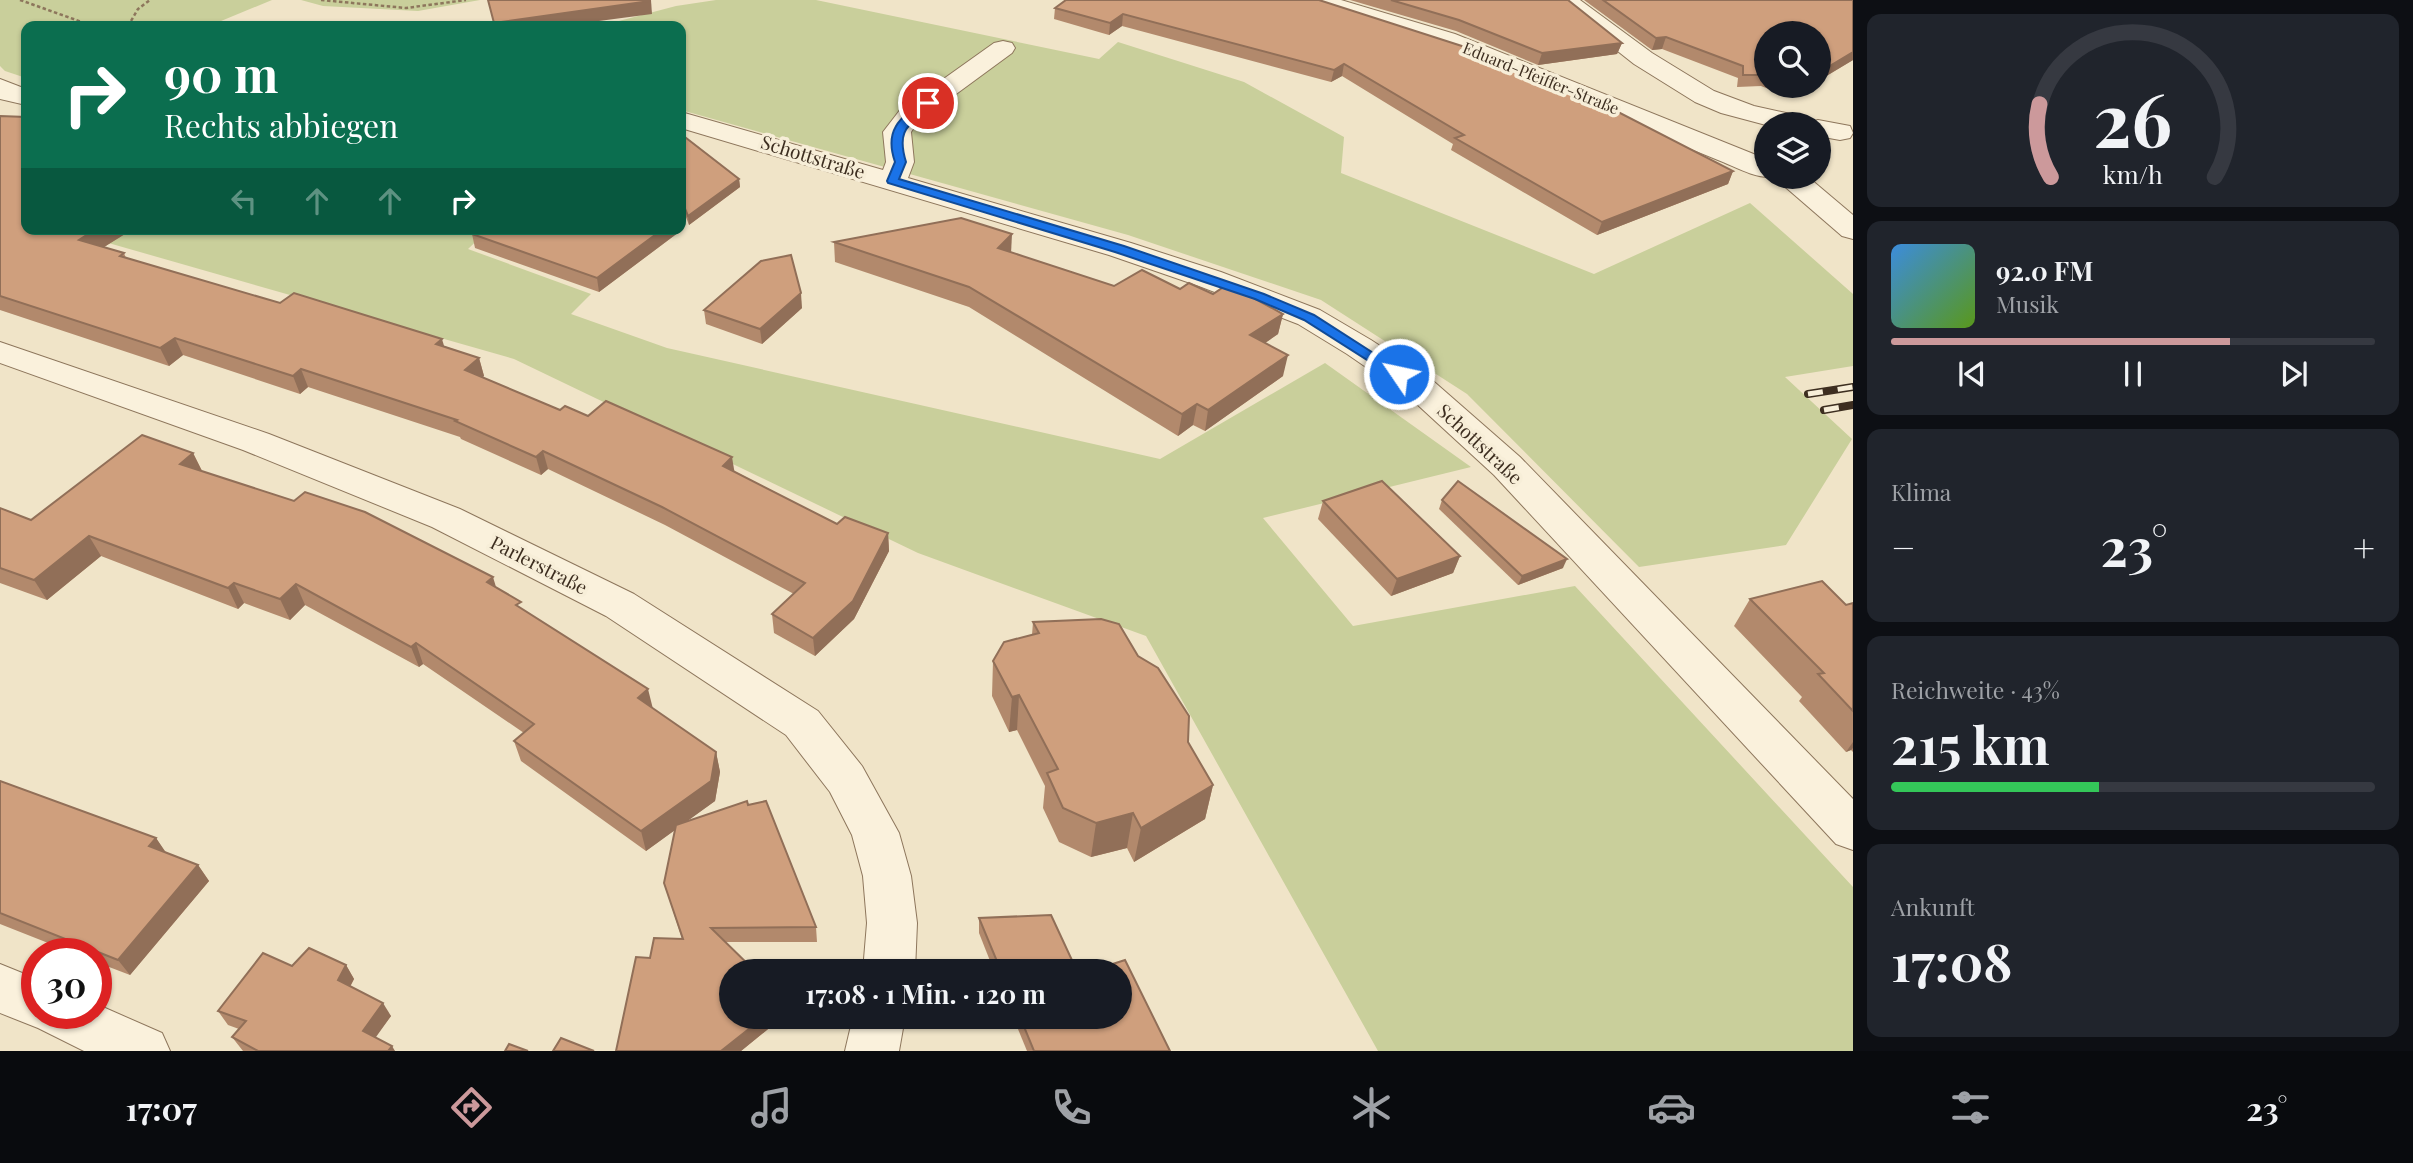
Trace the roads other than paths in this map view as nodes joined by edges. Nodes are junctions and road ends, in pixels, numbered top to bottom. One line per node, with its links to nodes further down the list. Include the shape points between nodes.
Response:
1 (1313, 0): 6 (street, Eduard-Pfeiffer-Straße, via 1464,45)
2 (1565, 0): 4 (street, via 1694,92)
3 (1003, 48): 7 (street, via 909,116 897,132 900,162)
4 (1754, 115)
5 (686, 121): 7 (street, Schottstraße)
6 (1754, 165)
7 (892, 181): 13 (street, Schottstraße, via 1260,296 1309,317 1420,388 1507,466)
8 (1831, 187): 10 (street)
9 (1803, 189): 11 (street)
10 (1849, 191)
11 (1853, 230)
12 (0, 352): 14 (street, Parlerstraße, via 256,442 446,518 620,605 802,723 846,779 875,833 887,876)
13 (1853, 830)
14 (890, 959)
15 (0, 988): 16 (street)
16 (21, 997)
17 (94, 1029): 19 (street)
18 (877, 1029): 20 (street)
19 (143, 1051)
20 (872, 1051)

